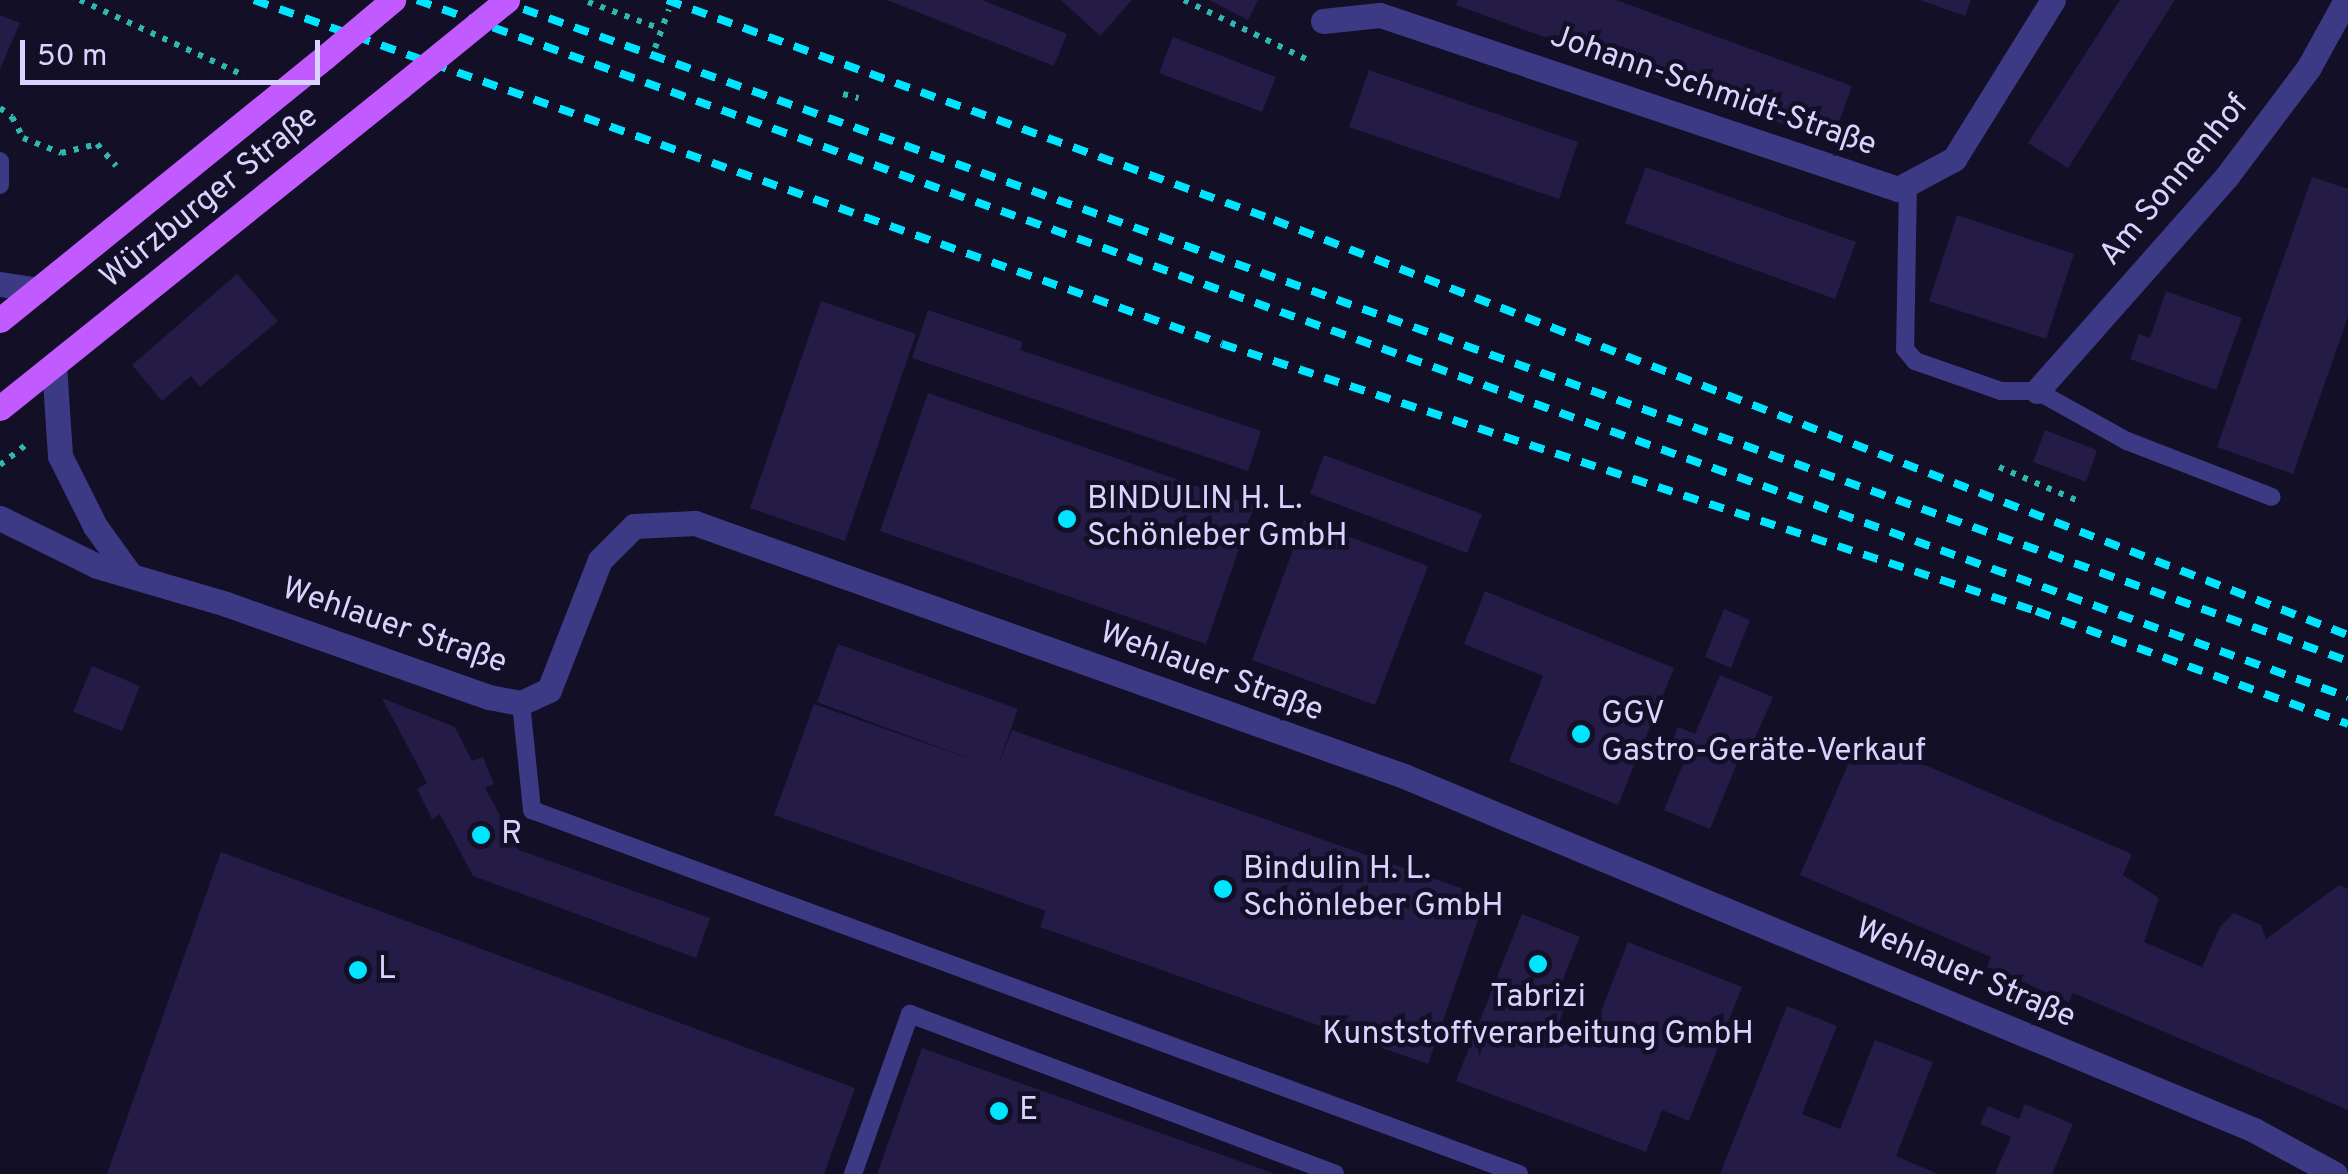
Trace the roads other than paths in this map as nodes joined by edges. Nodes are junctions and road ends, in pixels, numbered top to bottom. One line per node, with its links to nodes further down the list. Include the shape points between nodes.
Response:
1 (393, 0): 10 (main road, Würzburger Straße, bridge)
2 (508, 0): 12 (main road, Würzburger Straße, bridge)
3 (2054, 0): 7 (street, Johann-Schmidt-Straße, via 1954,159)
4 (2346, 0): 13 (street, Am Sonnenhof, via 2309,67 2227,176)
5 (1323, 21): 7 (street, Johann-Schmidt-Straße, via 1380,15 1898,189)
6 (0, 161): 8 (lane)
7 (1908, 183): 13 (lane, via 1905,350 1915,362 2001,391)
8 (0, 185)
9 (0, 284): 10 (street)
10 (38, 290): 11 (main road, Würzburger Straße)
11 (0, 320)
12 (54, 365): 14 (main road, Würzburger Straße); 17 (street, via 60,456)
13 (2036, 390): 15 (lane, via 2127,441)
14 (0, 408)
15 (2272, 497)
16 (0, 518): 17 (street, Wehlauer Straße, via 97,566)
17 (128, 572): 18 (street, Wehlauer Straße)
18 (522, 703): 21 (lane, via 532,810); 22 (street, Wehlauer Straße, via 549,690 600,560 634,526 695,524 1404,776 2254,1130)
19 (853, 1174): 20 (lane, via 910,1014)
20 (1336, 1174)
21 (1519, 1174)
22 (2335, 1174)

